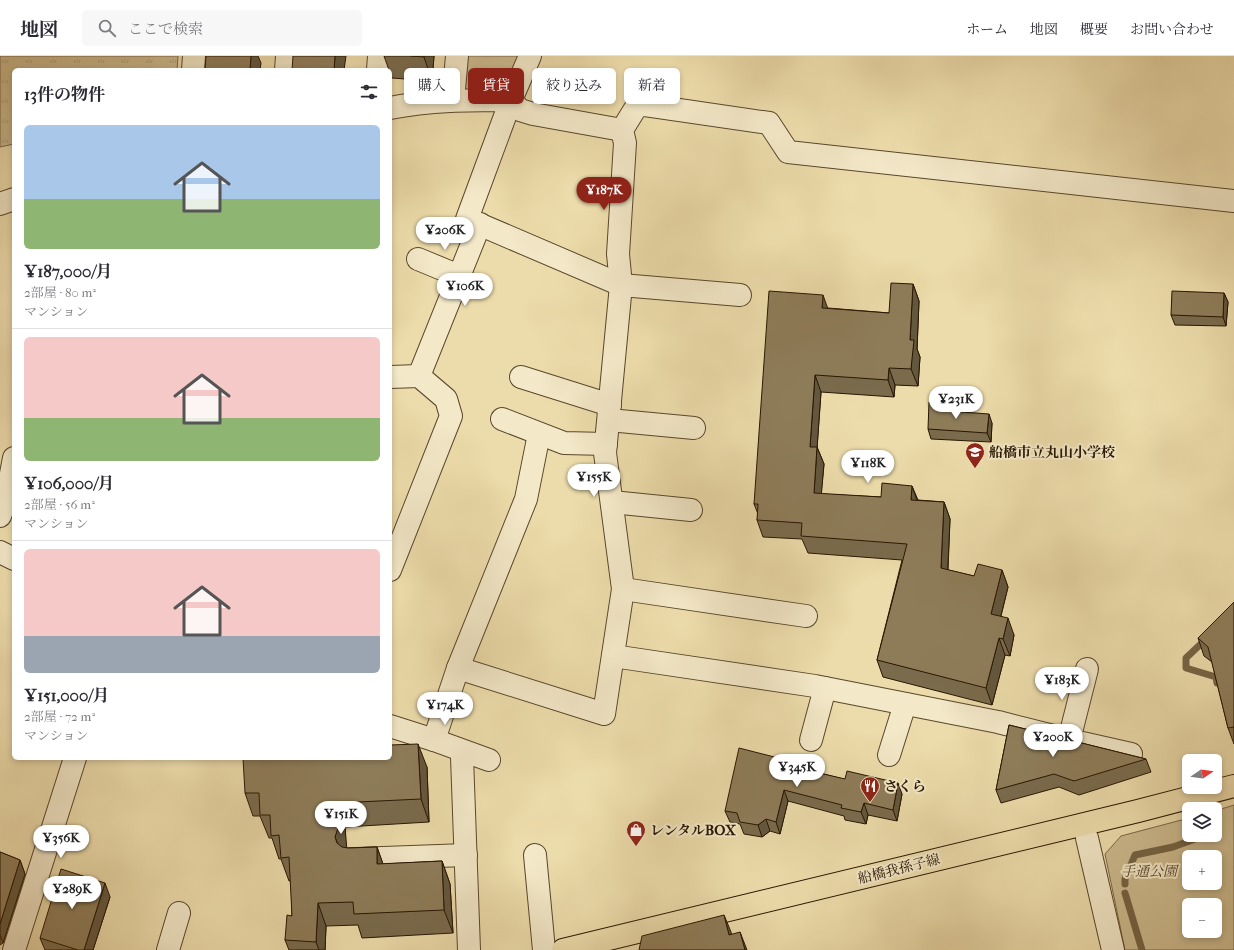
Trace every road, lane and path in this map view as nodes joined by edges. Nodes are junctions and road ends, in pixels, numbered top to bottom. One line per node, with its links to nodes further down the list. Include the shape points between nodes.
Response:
1 (194, 56): 6 (street)
2 (288, 56): 7 (street)
3 (379, 56): 8 (street)
4 (457, 56): 9 (street)
5 (530, 56): 10 (street)
6 (193, 68)
7 (286, 68)
8 (378, 68)
9 (456, 68)
10 (524, 70)
11 (409, 104): 14 (street)
12 (510, 104): 19 (street, via 467,219)
13 (515, 104): 15 (street, via 520,110 533,114)
14 (392, 108)
15 (622, 130): 17 (street, via 638,104 769,123 788,152); 22 (street, via 625,143 618,254)
16 (12, 200): 18 (street)
17 (1234, 201)
18 (0, 204)
19 (480, 224): 21 (street); 22 (street)
20 (418, 258): 21 (street)
21 (459, 276): 24 (street)
22 (621, 285): 23 (street); 27 (street)
23 (740, 295)
24 (419, 376): 25 (street); 38 (street, via 446,399 451,416)
25 (392, 377)
26 (521, 377): 27 (street)
27 (610, 413): 29 (street); 31 (street)
28 (502, 419): 30 (street)
29 (694, 428)
30 (540, 434): 31 (street, via 564,443); 42 (street, via 526,498)
31 (606, 444): 33 (street)
32 (12, 468): 35 (street)
33 (612, 502): 34 (street); 39 (street)
34 (691, 510)
35 (0, 516)
36 (0, 552): 37 (street)
37 (12, 558)
38 (392, 565)
39 (623, 589): 40 (street); 41 (street)
40 (806, 616)
41 (613, 656): 42 (street, via 604,714); 44 (street)
42 (458, 668): 47 (street)
43 (1087, 669): 49 (street)
44 (825, 688): 45 (street); 48 (street)
45 (906, 704): 49 (street, via 998,722); 51 (street)
46 (392, 727): 47 (street)
47 (434, 740): 54 (street)
48 (811, 740)
49 (1069, 740): 50 (street)
50 (1131, 754)
51 (889, 755)
52 (462, 757): 57 (street)
53 (74, 760): 62 (street)
54 (489, 760)
55 (1234, 786): 61 (main road, 船橋我孫子線)
56 (1087, 838): 67 (street)
57 (466, 854): 59 (street); 64 (street)
58 (535, 855): 65 (street)
59 (356, 859)
60 (179, 913): 63 (street)
61 (605, 945): 66 (main road, 船橋我孫子線)
62 (14, 950)
63 (168, 950)
64 (470, 950)
65 (544, 950)
66 (563, 950)
67 (1113, 950)

